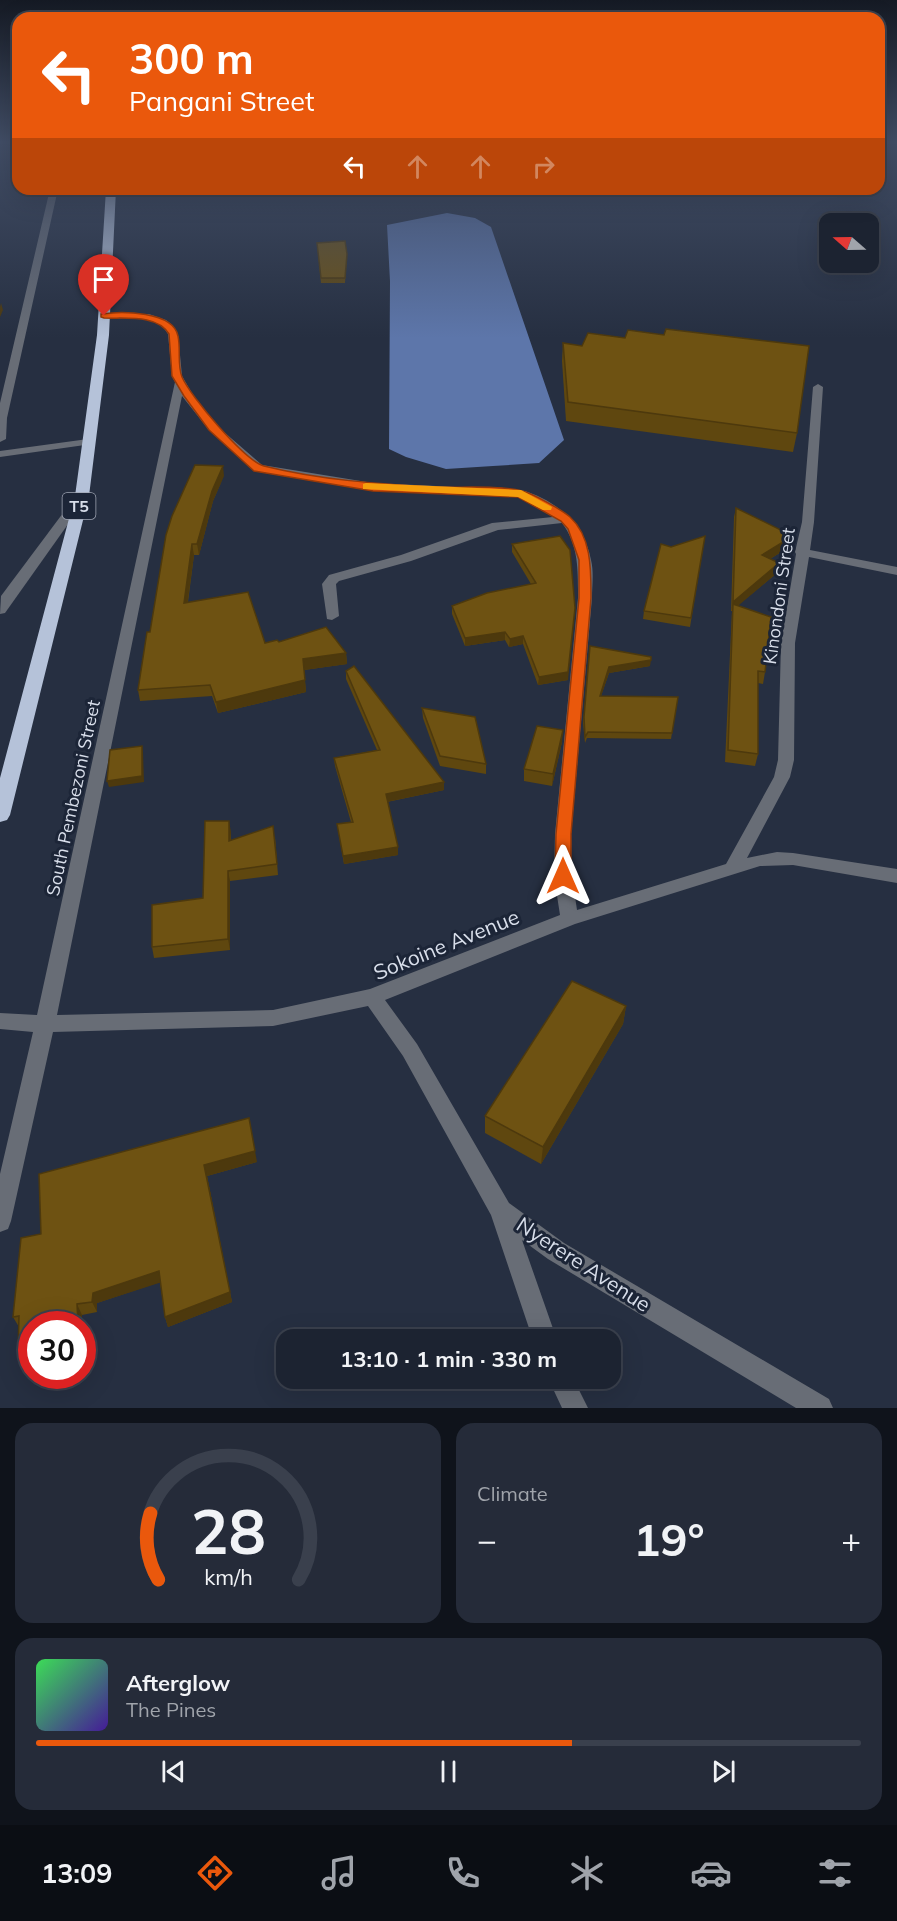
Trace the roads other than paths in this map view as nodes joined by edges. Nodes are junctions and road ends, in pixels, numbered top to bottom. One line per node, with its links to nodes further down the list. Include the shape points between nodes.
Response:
1 (50, 207): 6 (street)
2 (110, 207): 3 (highway, T5)
3 (104, 316): 4 (street, via 149,317 169,327); 8 (highway, T5)
4 (180, 382): 12 (street, via 213,428 263,470 373,487 521,494); 23 (street, South Pembezoni Street)
5 (818, 387): 13 (street, Kinondoni Street, via 808,522)
6 (1, 418): 7 (street)
7 (0, 441): 9 (street, via 3,447)
8 (88, 442): 9 (street); 11 (highway, T5)
9 (22, 453): 10 (street)
10 (0, 454)
11 (82, 496): 15 (street); 17 (highway, T5)
12 (565, 519): 16 (street, via 489,528 406,558 334,578 329,584); 20 (street, via 585,560 585,598 563,834 563,876)
13 (801, 552): 14 (street); 18 (street, Kinondoni Street, via 788,643 786,760 782,777)
14 (897, 571)
15 (0, 610)
16 (332, 616)
17 (0, 815)
18 (732, 869): 19 (street, Sokoine Avenue, via 777,858); 20 (street, Sokoine Avenue)
19 (897, 876)
20 (570, 919): 21 (street, Sokoine Avenue)
21 (372, 997): 23 (street, Sokoine Avenue, via 273,1018); 24 (street, Nyerere Avenue, via 410,1050)
22 (0, 1021): 23 (street, Sokoine Avenue)
23 (45, 1024): 25 (street, South Pembezoni Street)
24 (501, 1211): 26 (street); 29 (street, Nyerere Avenue, via 556,1251)
25 (0, 1221)
26 (541, 1329)
27 (566, 1389): 28 (street)
28 (575, 1408)
29 (820, 1408)

